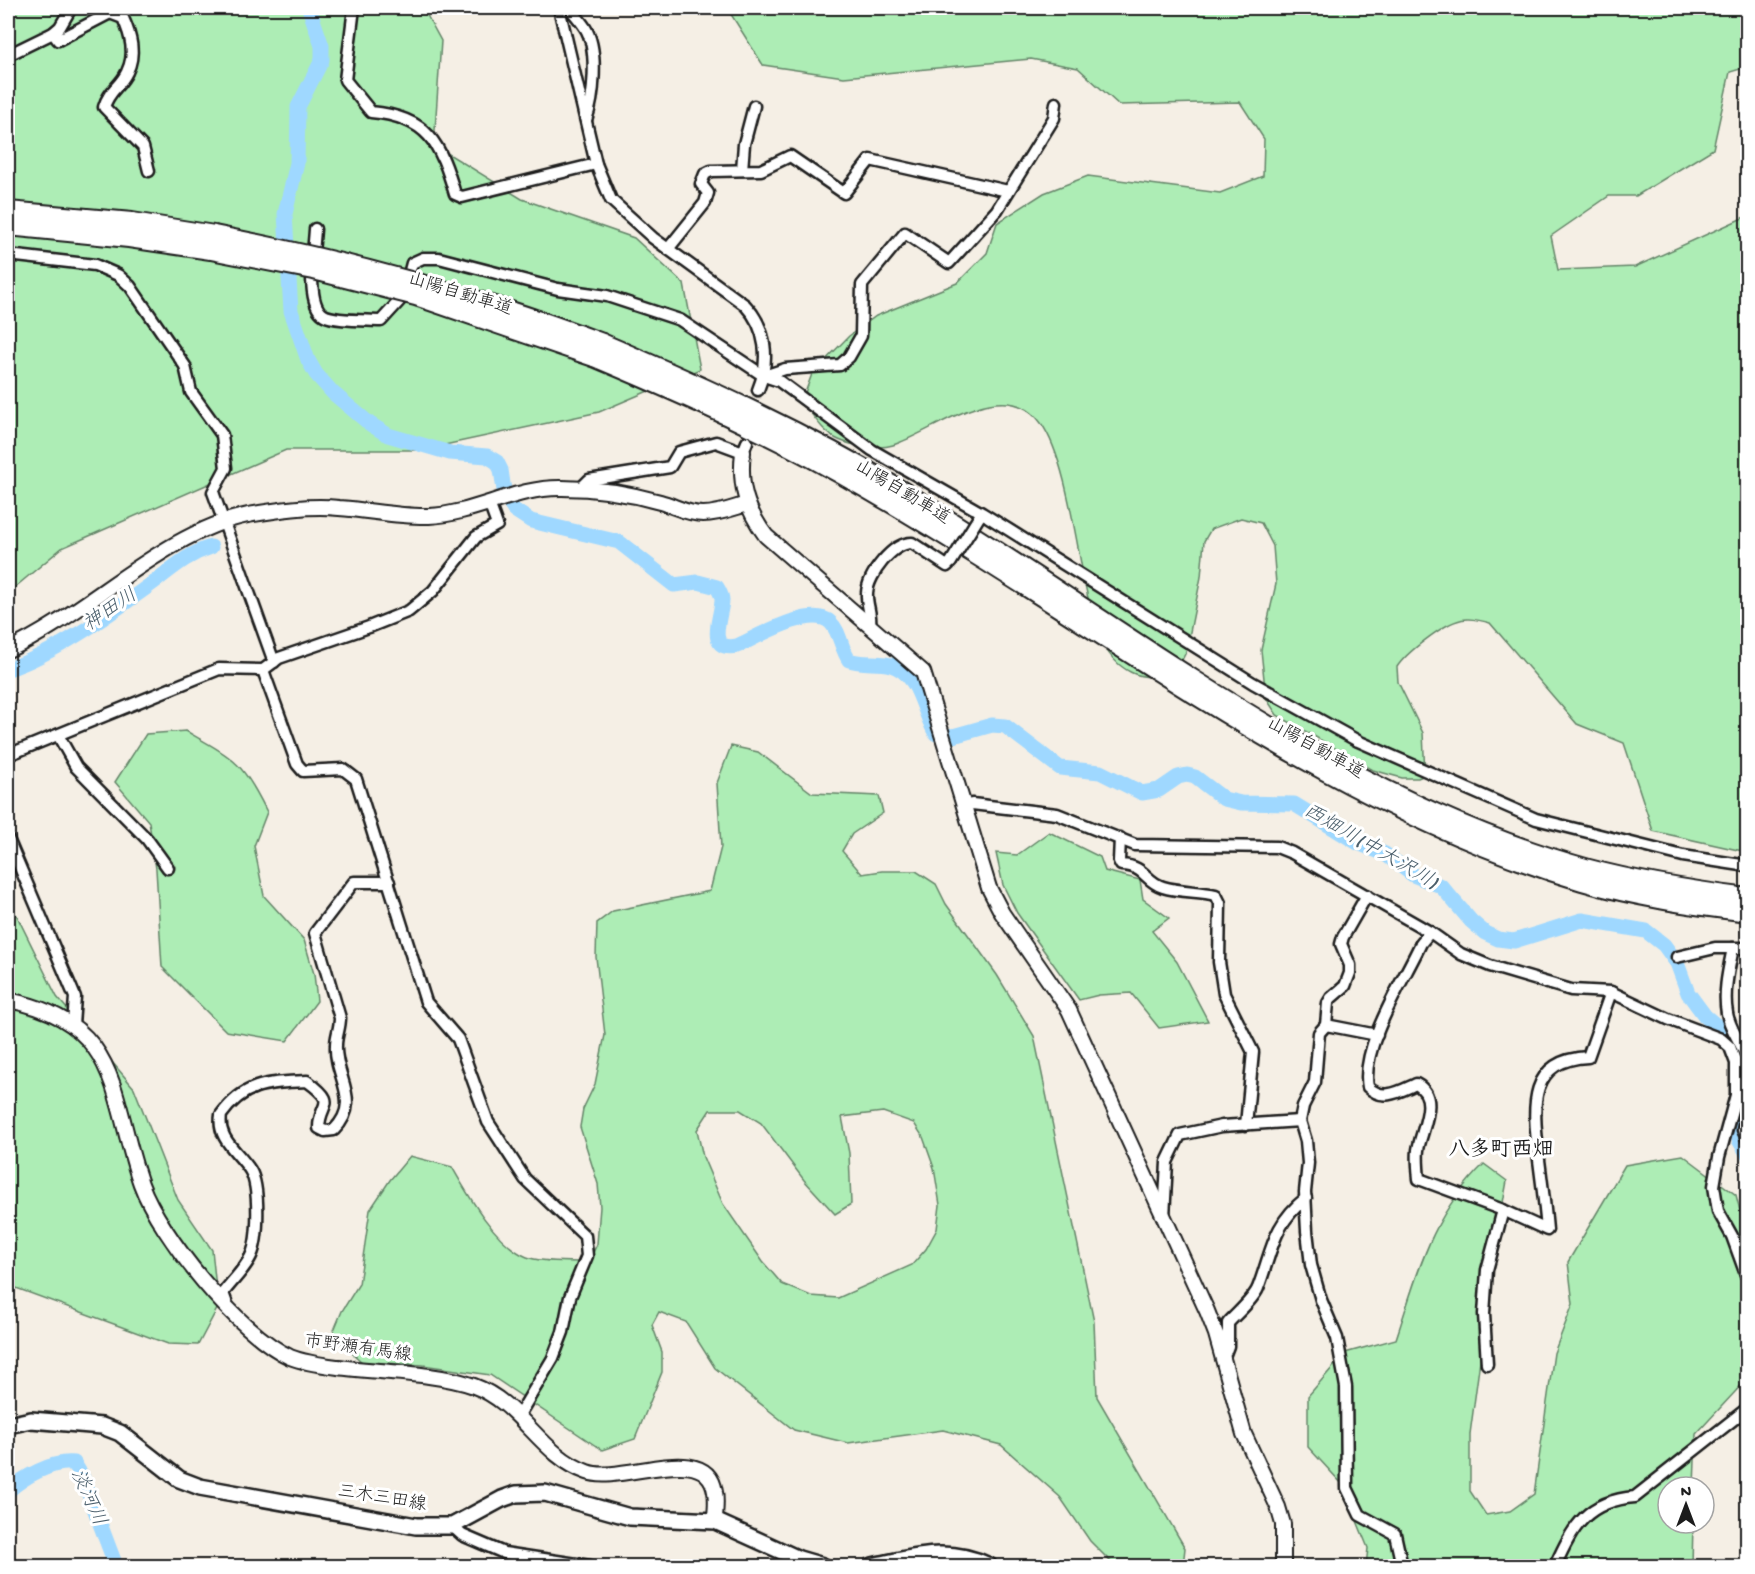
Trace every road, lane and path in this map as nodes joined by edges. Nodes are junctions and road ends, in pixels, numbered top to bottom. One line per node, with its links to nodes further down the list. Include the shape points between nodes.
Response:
1 (71, 8): 5 (street)
2 (354, 8): 10 (street, via 345,80 371,112 410,120 427,132 443,155 455,194 462,197)
3 (559, 8): 9 (street)
4 (570, 8): 9 (street, via 591,44 593,101)
5 (53, 33): 6 (street); 12 (street, via 58,40 110,13 123,18 131,37 131,59 128,72 108,94 104,107 143,147)
6 (8, 55)
7 (1056, 103): 13 (street, via 1054,118)
8 (754, 106): 11 (street)
9 (586, 120): 10 (street)
10 (596, 164): 18 (street, via 611,200)
11 (742, 170): 13 (street, via 761,170 790,156 844,193 870,160); 18 (street, via 711,171 701,178 708,193 705,203)
12 (150, 171)
13 (1008, 191): 21 (street, via 997,210 949,263 905,234 862,285 861,336 840,365 785,369)
14 (8, 211): 17 (highway, 山陽自動車道, via 132,222)
15 (8, 226): 17 (highway, 山陽自動車道)
16 (315, 229): 21 (street, via 312,295 316,308 325,316 381,321 403,297 412,264 423,258 439,258 558,289 607,296 680,320)
17 (213, 242): 20 (highway, 山陽自動車道, bridge, via 317,255 418,281 544,321)
18 (668, 249): 21 (street, via 753,313 764,339)
19 (8, 255): 28 (street, via 95,265 118,275 130,286 185,366 191,392 222,435 226,468 213,492)
20 (598, 350): 42 (highway, 山陽自動車道, via 757,412 834,452 972,535 1250,714 1350,771 1463,825 1588,869); 43 (highway, 山陽自動車道, via 826,465 1242,725 1346,784 1458,837 1585,882 1638,895)
21 (764, 376): 22 (street); 27 (street, via 779,381 872,450)
22 (758, 390)
23 (745, 447): 24 (street, via 716,442 679,452 670,467 589,480); 26 (street, via 741,487)
24 (581, 488): 25 (street, via 558,487); 26 (street, via 663,502 688,513 716,513)
25 (493, 501): 28 (street, via 474,509 429,516 336,507 245,516); 31 (street, via 496,525 476,537 421,603)
26 (747, 504): 29 (street, via 766,536)
27 (980, 515): 29 (street, bridge, via 947,566 912,543 898,547 870,577); 38 (street, via 1253,683 1412,767 1536,819 1683,856)
28 (226, 522): 30 (street, via 166,552 66,619); 31 (street)
29 (870, 626): 35 (street, via 923,672)
30 (8, 650)
31 (274, 662): 32 (street)
32 (263, 670): 33 (street, via 219,669); 40 (street, via 303,771 343,769 356,779)
33 (58, 735): 34 (street); 39 (street, via 76,767 147,839)
34 (8, 755)
35 (964, 807): 36 (street, via 972,804 1044,811); 60 (street, via 989,888 1069,1010)
36 (1120, 838): 41 (street, via 1135,845 1277,847); 56 (street, via 1121,866 1142,869 1164,887 1216,895 1220,903 1219,962 1224,994 1253,1052)
37 (8, 839): 50 (street, via 75,997)
38 (1748, 866)
39 (168, 868)
40 (389, 882): 62 (street, via 354,882 315,933 340,1018 336,1044 347,1110 339,1125 334,1130 319,1128 326,1099 307,1081 257,1084 221,1115 221,1132 252,1173 255,1185 256,1240 251,1257 223,1293); 66 (street, via 426,1002 458,1039 488,1122 525,1179 585,1236 587,1256 570,1297 563,1332 553,1358)
41 (1367, 895): 44 (street); 51 (street, via 1343,937 1341,944 1350,973 1345,986 1331,998)
42 (1748, 898)
43 (1748, 912)
44 (1430, 932): 48 (street, via 1461,954 1490,966 1571,990); 52 (street)
45 (1733, 948): 46 (street); 47 (street); 53 (street, via 1727,1014 1743,1046)
46 (1748, 948)
47 (1677, 957)
48 (1611, 992): 59 (street, via 1588,1057 1566,1060 1550,1070 1538,1088 1533,1110 1547,1230); 61 (street, via 1721,1039 1730,1047 1736,1063 1736,1095 1714,1186 1718,1211)
49 (8, 1000): 50 (street, 市野瀬有馬線, via 53,1013)
50 (73, 1025): 62 (street, 市野瀬有馬線, via 110,1074 151,1207 177,1250)
51 (1326, 1025): 52 (street); 55 (street, via 1319,1033 1315,1082)
52 (1377, 1035): 59 (street, via 1367,1066 1368,1087 1390,1096 1416,1084 1427,1095 1428,1109 1418,1150 1419,1179)
53 (1748, 1069)
54 (1748, 1105): 57 (street, via 1743,1130)
55 (1299, 1121): 56 (street); 58 (street, via 1308,1163)
56 (1246, 1125): 60 (street, via 1180,1135 1167,1161)
57 (1748, 1141)
58 (1306, 1198): 63 (street, via 1275,1235 1258,1290 1228,1323 1228,1346); 75 (street, via 1311,1265 1337,1338 1346,1388 1347,1488 1360,1515 1395,1534)
59 (1503, 1210): 64 (street, via 1486,1270)
60 (1164, 1219): 63 (street, via 1207,1311)
61 (1748, 1280)
62 (226, 1304): 66 (street, 市野瀬有馬線, via 256,1336 292,1358 461,1382 494,1395)
63 (1223, 1359): 74 (street, via 1244,1434 1283,1524)
64 (1487, 1364)
65 (1748, 1408): 76 (street, via 1635,1497 1612,1498 1584,1517 1571,1530)
66 (519, 1414): 68 (street, 市野瀬有馬線, via 566,1462 588,1473 610,1476 671,1465 693,1467 710,1480 715,1490)
67 (8, 1425): 69 (main road, 三木三田線, via 31,1420 102,1426 120,1433 179,1479 200,1487 416,1526)
68 (715, 1521): 69 (main road, 三木三田線, via 630,1517 559,1496 530,1493 502,1498); 71 (main road, 三木三田線)
69 (452, 1526): 70 (street, via 462,1535 504,1553)
70 (590, 1566)
71 (822, 1566)
72 (872, 1566): 73 (main road, via 952,1554)
73 (989, 1566)
74 (1283, 1566)
75 (1402, 1566)
76 (1555, 1566)

